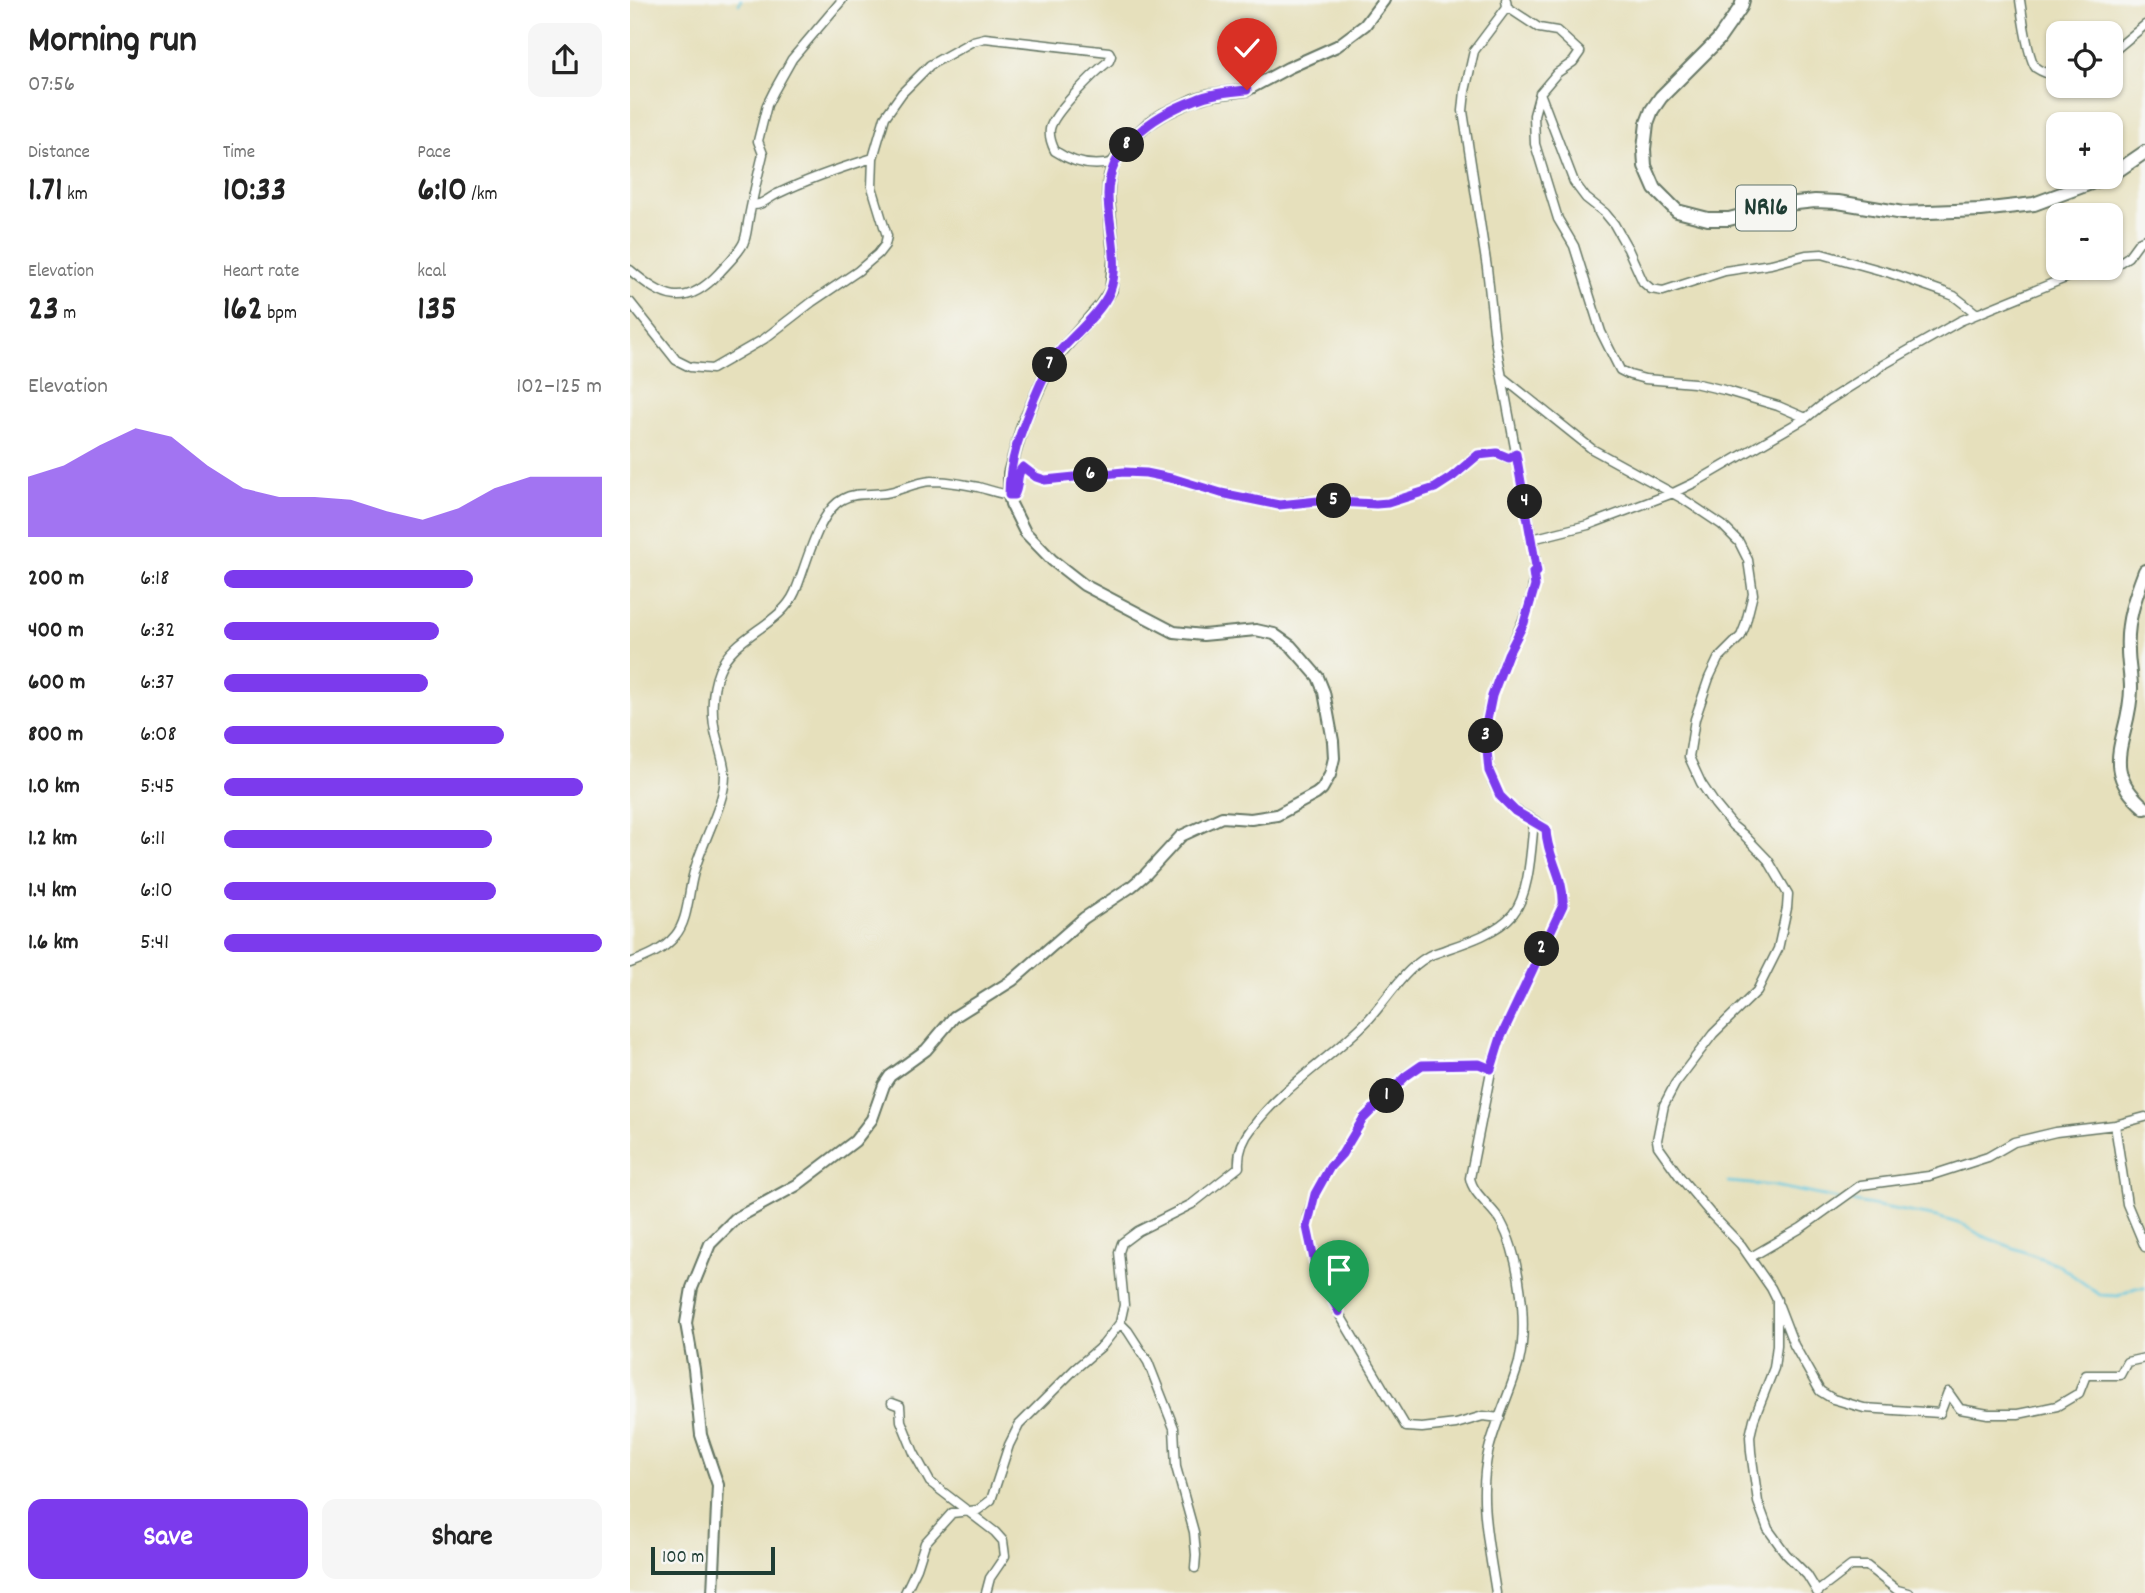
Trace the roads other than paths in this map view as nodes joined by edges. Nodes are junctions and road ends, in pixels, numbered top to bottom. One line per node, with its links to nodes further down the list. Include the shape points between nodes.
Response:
1 (842, 0): 15 (street, via 792,59 767,105 758,141 763,153)
2 (1384, 0): 12 (main road, via 1365,25 1325,52 1247,90 1209,95 1164,114 1142,129)
3 (1743, 0): 14 (main road, NR16, via 1718,40 1661,97 1647,123 1645,166 1655,188 1677,211 1729,219 1815,201 1903,213 1982,210 2034,204)
4 (2020, 0): 8 (street, via 2030,60)
5 (1507, 3): 9 (street, via 1533,25 1557,31 1580,51); 20 (street, via 1474,51 1463,103)
6 (2145, 25): 7 (street)
7 (2123, 43)
8 (2046, 73)
9 (1540, 93): 19 (street, via 1574,182 1614,224 1651,289 1663,291 1725,271 1822,254 1944,292); 21 (street, via 1534,115 1538,153 1558,219 1574,246 1601,332 1620,370 1645,379 1724,390)
10 (2145, 152): 13 (main road, NR16)
11 (873, 158): 12 (street, via 885,117 910,85 930,65 985,38 1109,52 1109,61 1077,91 1049,133 1055,151 1070,159 1102,166); 15 (street); 18 (street, via 872,187 887,236 878,254 725,363 707,370 680,363)
12 (1114, 162): 24 (main road, via 1108,195 1114,258 1111,290 1058,353 1042,382 1012,458)
13 (2123, 167)
14 (2074, 189)
15 (752, 205): 17 (street, via 743,244 694,294 664,292)
16 (2145, 239): 19 (street, via 2108,270 2077,274)
17 (630, 271)
18 (630, 302)
19 (1977, 314): 21 (street, via 1881,366)
20 (1502, 377): 22 (street); 23 (street, via 1592,449)
21 (1806, 418): 23 (street)
22 (1516, 454): 24 (street, via 1509,458 1497,453 1478,455 1445,483 1388,503 1279,505 1151,473 1045,480 1023,467 1017,490); 25 (street)
23 (1673, 494): 25 (street, via 1588,525); 34 (street, via 1722,525 1739,542 1748,560 1753,594 1741,636 1718,659 1702,694 1689,757 1705,791 1768,860 1788,894 1778,948 1757,991 1713,1034 1675,1084 1664,1105 1657,1140 1679,1177)
24 (1009, 495): 29 (street, via 933,481 847,497 834,505 816,536 791,601 723,662 713,711 723,787 695,867 682,925 657,952); 43 (main road, via 1025,532 1052,560 1084,585 1166,630 1203,635 1256,630 1275,634 1291,646 1321,683 1332,734 1333,766 1322,789 1284,812 1251,819 1222,817 1181,836 1132,886 1084,918 1013,980 954,1017 926,1050 890,1076 872,1119 855,1141 797,1185 735,1219 710,1244 692,1287 686,1323 701,1435 718,1485)
25 (1532, 539): 28 (street, via 1535,586 1492,696 1485,730 1489,771 1500,796)
26 (2145, 571): 27 (main road, via 2129,624 2131,688 2118,758 2123,782)
27 (2145, 808)
28 (1534, 821): 30 (street, via 1546,829 1563,905 1501,1037); 36 (street, via 1523,893 1514,912 1480,935 1428,956 1408,972 1369,1018 1250,1129 1238,1153 1239,1167 1192,1204 1122,1243)
29 (630, 962)
30 (1491, 1069): 39 (street, via 1471,1179 1507,1236 1524,1320 1523,1346); 39 (street, via 1479,1064 1437,1063 1422,1065 1406,1076 1363,1119 1330,1167 1315,1194 1307,1227 1315,1264 1341,1317 1406,1427 1483,1416)
31 (2145, 1117): 32 (street)
32 (2115, 1125): 33 (street, via 2127,1204); 34 (street, via 2014,1142 1988,1157 1929,1176 1861,1185)
33 (2145, 1247)
34 (1751, 1257): 35 (street)
35 (1777, 1300): 37 (street, via 1794,1345 1820,1391 1864,1408 1940,1413 1948,1392 1960,1409 2018,1415 2057,1406 2079,1393 2086,1375 2120,1375 2127,1362); 42 (street, via 1774,1368 1750,1436 1758,1502 1768,1529)
36 (1121, 1324): 40 (street, via 1019,1425 993,1496 978,1510); 41 (street, via 1148,1362 1174,1429 1176,1467 1194,1532)
37 (2145, 1358)
38 (892, 1404): 40 (street, via 900,1406 901,1421 923,1472 939,1491)
39 (1500, 1418): 46 (street, via 1485,1478 1488,1550)
40 (968, 1512): 44 (street, via 952,1513 931,1535); 45 (street, via 1003,1543 1005,1556)
41 (1195, 1568)
42 (1818, 1592): 47 (street, via 1850,1566 1867,1566 1897,1590)
43 (713, 1593)
44 (905, 1593)
45 (986, 1593)
46 (1496, 1593)
47 (1909, 1593)

